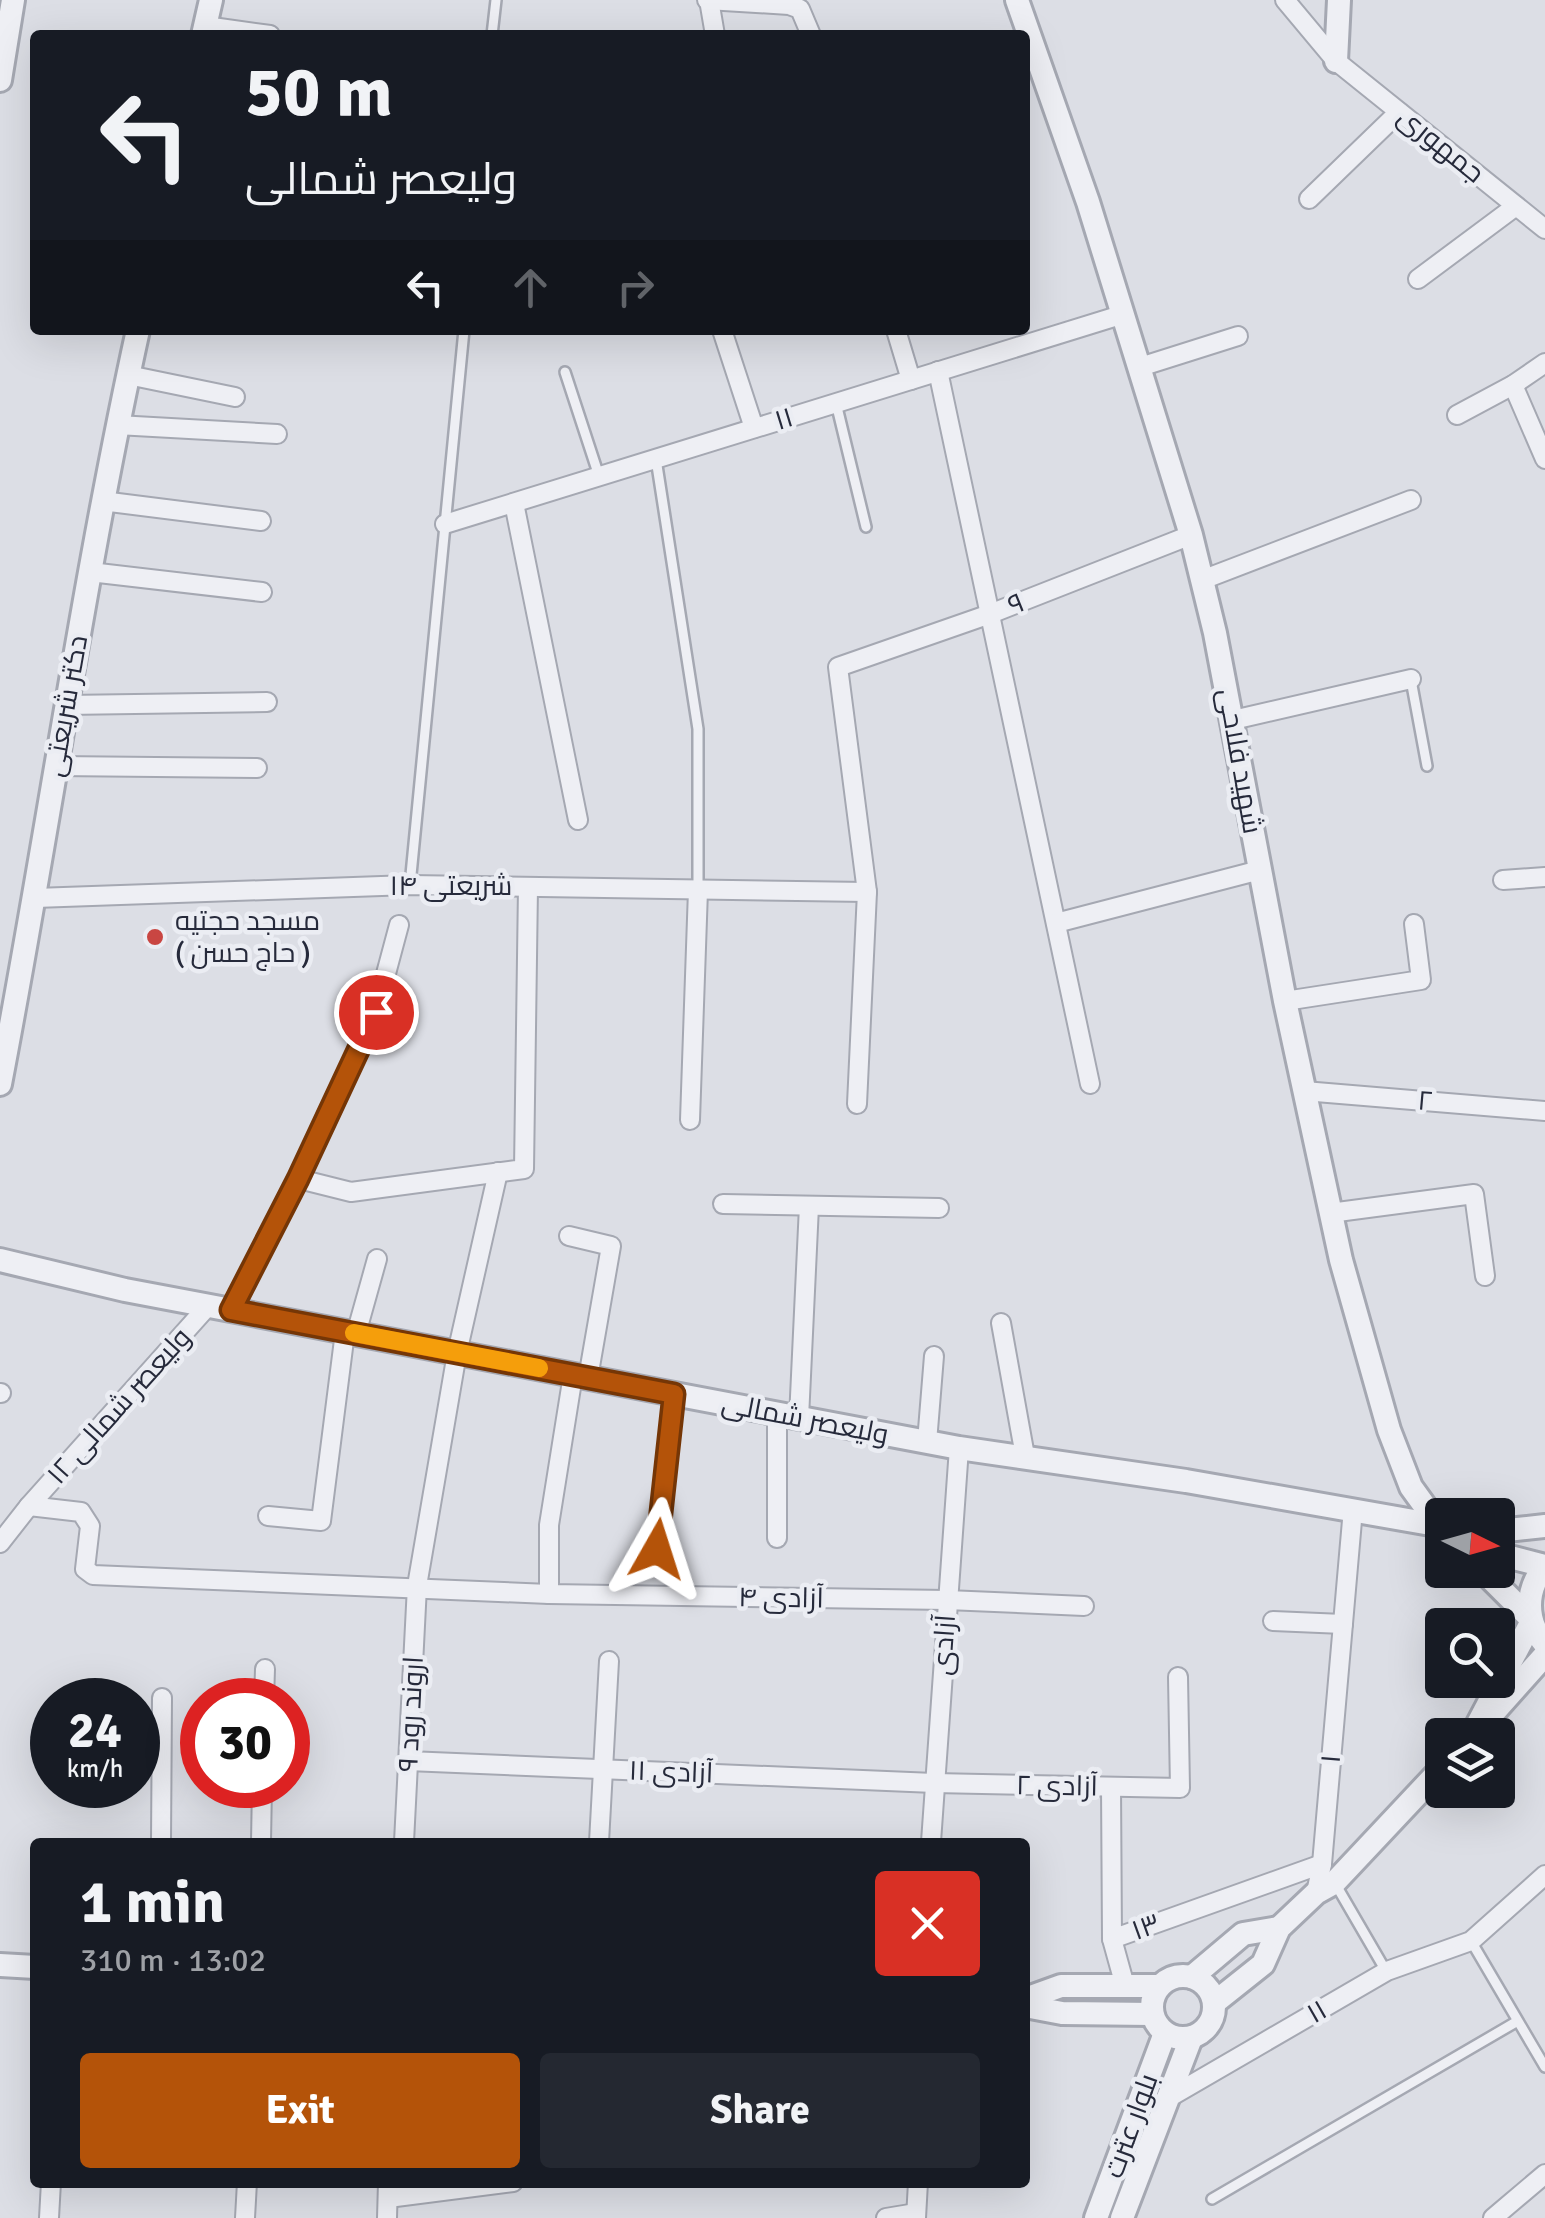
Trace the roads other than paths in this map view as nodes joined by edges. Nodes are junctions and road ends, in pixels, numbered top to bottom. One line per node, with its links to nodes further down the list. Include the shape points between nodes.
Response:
1 (13, 0): 13 (street)
2 (211, 0): 8 (street)
3 (496, 0): 9 (lane)
4 (708, 0): 10 (street); 11 (street, via 800,8)
5 (1285, 0): 12 (street, جمهوری)
6 (1339, 0): 12 (street)
7 (1024, 2): 19 (street, شهید فلاحی)
8 (204, 30)
9 (493, 30)
10 (714, 30)
11 (808, 30)
12 (1336, 61): 14 (street, جمهوری)
13 (0, 80)
14 (1400, 112): 15 (street); 16 (street, جمهوری)
15 (1309, 199)
16 (1516, 206): 17 (street, جمهوری); 18 (street)
17 (1544, 225)
18 (1418, 279)
19 (1124, 314): 26 (street, شهید فلاحی); 28 (street, ۱۱)
20 (137, 335): 29 (street, دکتر شریعتی)
21 (464, 335): 45 (lane)
22 (724, 335): 36 (street)
23 (897, 335): 30 (street)
24 (1238, 336): 26 (street)
25 (1545, 362): 31 (street)
26 (1140, 367): 47 (street, شهید فلاحی)
27 (565, 372): 40 (lane)
28 (938, 372): 30 (street, ۱۱); 51 (street)
29 (128, 375): 32 (street); 35 (street, دکتر شریعتی)
30 (910, 380): 33 (street, ۱۱)
31 (1512, 385): 34 (street); 39 (street)
32 (235, 397)
33 (836, 403): 36 (street, ۱۱); 46 (lane)
34 (1457, 415)
35 (117, 424): 37 (street); 42 (street, دکتر شریعتی)
36 (754, 428): 38 (street, ۱۱)
37 (277, 434)
38 (656, 459): 40 (street, ۱۱); 65 (lane, via 698,729)
39 (1545, 459)
40 (600, 476): 43 (street, ۱۱)
41 (1411, 500): 49 (street)
42 (102, 501): 44 (street); 48 (street, دکتر شریعتی)
43 (514, 503): 45 (street, ۱۱); 59 (street)
44 (261, 520)
45 (445, 524): 63 (lane)
46 (866, 526)
47 (1191, 535): 49 (street, شهید فلاحی); 51 (street, ۹)
48 (90, 572): 50 (street); 54 (street, دکتر شریعتی)
49 (1202, 580): 55 (street, شهید فلاحی)
50 (262, 592)
51 (990, 614): 66 (street, ۹, via 838,668); 68 (street)
52 (1411, 680): 55 (street); 57 (lane)
53 (268, 702): 54 (street)
54 (66, 704): 56 (street, دکتر شریعتی)
55 (1233, 720): 60 (street, شهید فلاحی)
56 (56, 766): 58 (street); 67 (street, دکتر شریعتی)
57 (1427, 766)
58 (256, 768)
59 (578, 820)
60 (1260, 870): 68 (street); 71 (street, شهید فلاحی)
61 (1545, 877): 62 (street)
62 (1503, 880)
63 (410, 885): 64 (street, شریعتی ۱۴); 67 (street, شریعتی ۱۴)
64 (528, 887): 65 (street, شریعتی ۱۴); 78 (street, via 524,1169)
65 (698, 890): 66 (street, شریعتی ۱۴); 77 (street)
66 (867, 892): 75 (street)
67 (35, 898): 72 (street, دکتر شریعتی)
68 (1056, 923): 73 (street)
69 (1414, 924): 71 (street, via 1421,980)
70 (399, 925): 79 (street, ولیعصر شمالی ۱۲, via 376,1012)
71 (1285, 1001): 74 (street, شهید فلاحی)
72 (0, 1084)
73 (1090, 1084)
74 (1304, 1091): 76 (street, ۲); 83 (street, شهید فلاحی)
75 (857, 1104)
76 (1545, 1110)
77 (690, 1120)
78 (498, 1172): 79 (street, via 351,1192); 91 (street, اروند رود ۹)
79 (298, 1179): 88 (street, ولیعصر شمالی ۱۲)
80 (722, 1204): 81 (street)
81 (809, 1206): 82 (street); 95 (street)
82 (940, 1208)
83 (1330, 1213): 87 (street, via 1474,1194); 100 (street, شهید فلاحی, via 1389,1430)
84 (570, 1236): 93 (street, via 612,1246)
85 (377, 1259): 90 (street)
86 (0, 1260): 88 (street, ولیعصر شمالی)
87 (1486, 1276)
88 (219, 1308): 90 (street, ولیعصر شمالی); 99 (street, ولیعصر شمالی ۱۲)
89 (1001, 1323): 98 (street)
90 (350, 1333): 91 (street, ولیعصر شمالی); 102 (street, via 321,1521)
91 (457, 1353): 93 (street, ولیعصر شمالی); 111 (street, اروند رود ۹)
92 (934, 1356): 96 (street)
93 (580, 1376): 94 (street, ولیعصر شمالی); 113 (street, via 549,1526)
94 (674, 1394): 95 (street, ولیعصر شمالی); 108 (street)
95 (788, 1416): 96 (street, ولیعصر شمالی); 106 (street)
96 (927, 1442): 97 (street, ولیعصر شمالی)
97 (958, 1448): 98 (street, ولیعصر شمالی); 114 (street, آزادی)
98 (1025, 1456): 101 (street, ولیعصر شمالی)
99 (29, 1506): 107 (street, ولیعصر شمالی ۱۲); 111 (street, آزادی ۴, via 81,1512 90,1526 85,1569 93,1574)
100 (1425, 1506)
101 (1353, 1508): 103 (street, ولیعصر شمالی); 118 (street, ۱)
102 (268, 1516)
103 (1425, 1524)
104 (1545, 1526): 105 (street)
105 (1515, 1529)
106 (777, 1538)
107 (0, 1543)
108 (657, 1549)
109 (1515, 1558): 110 (street)
110 (1545, 1566): 117 (street, via 1531,1591)
111 (418, 1586): 113 (street, آزادی ۴); 128 (street, اروند رود ۹)
112 (1499, 1588): 117 (street)
113 (549, 1594): 114 (street, آزادی ۴)
114 (947, 1600): 115 (street, آزادی ۴); 130 (street, آزادی)
115 (1084, 1606)
116 (1273, 1621): 118 (street)
117 (1530, 1621): 119 (street); 126 (street)
118 (1343, 1624): 140 (street, ۱)
119 (1545, 1644)
120 (1545, 1655): 127 (street)
121 (609, 1660): 129 (street)
122 (265, 1669): 123 (street)
123 (265, 1678)
124 (1178, 1678): 132 (street, آزادی ۲, via 1180,1788)
125 (162, 1698): 134 (street)
126 (1482, 1718)
127 (1488, 1718)
128 (408, 1761): 129 (street, آزادی ۱۱); 136 (street, اروند رود ۹)
129 (602, 1769): 130 (street, آزادی ۱۱); 137 (street)
130 (934, 1783): 132 (street, آزادی ۲); 138 (street, آزادی)
131 (1425, 1784): 140 (street)
132 (1111, 1787): 142 (street, ۱۳)
133 (262, 1808): 135 (street)
134 (161, 1838)
135 (261, 1838)
136 (404, 1838)
137 (600, 1838)
138 (931, 1838)
139 (1545, 1875): 143 (street)
140 (1324, 1880): 141 (street); 142 (street, ۱۳); 146 (lane)
141 (1278, 1928): 147 (street, via 1244,1934); 151 (street, via 1263,1964)
142 (1112, 1939): 148 (street)
143 (1470, 1941): 146 (street, ۱۱); 153 (lane)
144 (0, 1966): 145 (street)
145 (30, 1967)
146 (1387, 1971): 157 (street, ۱۱)
147 (1192, 1977): 149 (street); 151 (street)
148 (1125, 1986): 149 (street); 150 (street, via 1060,1986)
149 (1159, 1986): 154 (street, via 1152,2004)
150 (1030, 2001)
151 (1214, 2003): 155 (street, via 1211,2021)
152 (1030, 2004): 154 (street)
153 (1516, 2022): 156 (lane); 164 (lane)
154 (1158, 2024): 155 (street, via 1173,2037); 170 (street, بلوار عترت)
155 (1191, 2038): 157 (street, بلوار عترت)
156 (1545, 2067)
157 (1170, 2097): 171 (street, بلوار عترت)
158 (1545, 2174): 172 (street)
159 (50, 2188): 166 (street)
160 (247, 2188): 167 (street)
161 (419, 2188): 163 (street)
162 (918, 2188): 165 (street)
163 (388, 2190): 168 (street)
164 (1212, 2199)
165 (916, 2216): 169 (street)
166 (48, 2218)
167 (245, 2218)
168 (387, 2218)
169 (886, 2218)
170 (1096, 2218)
171 (1122, 2218)
172 (1494, 2218)

